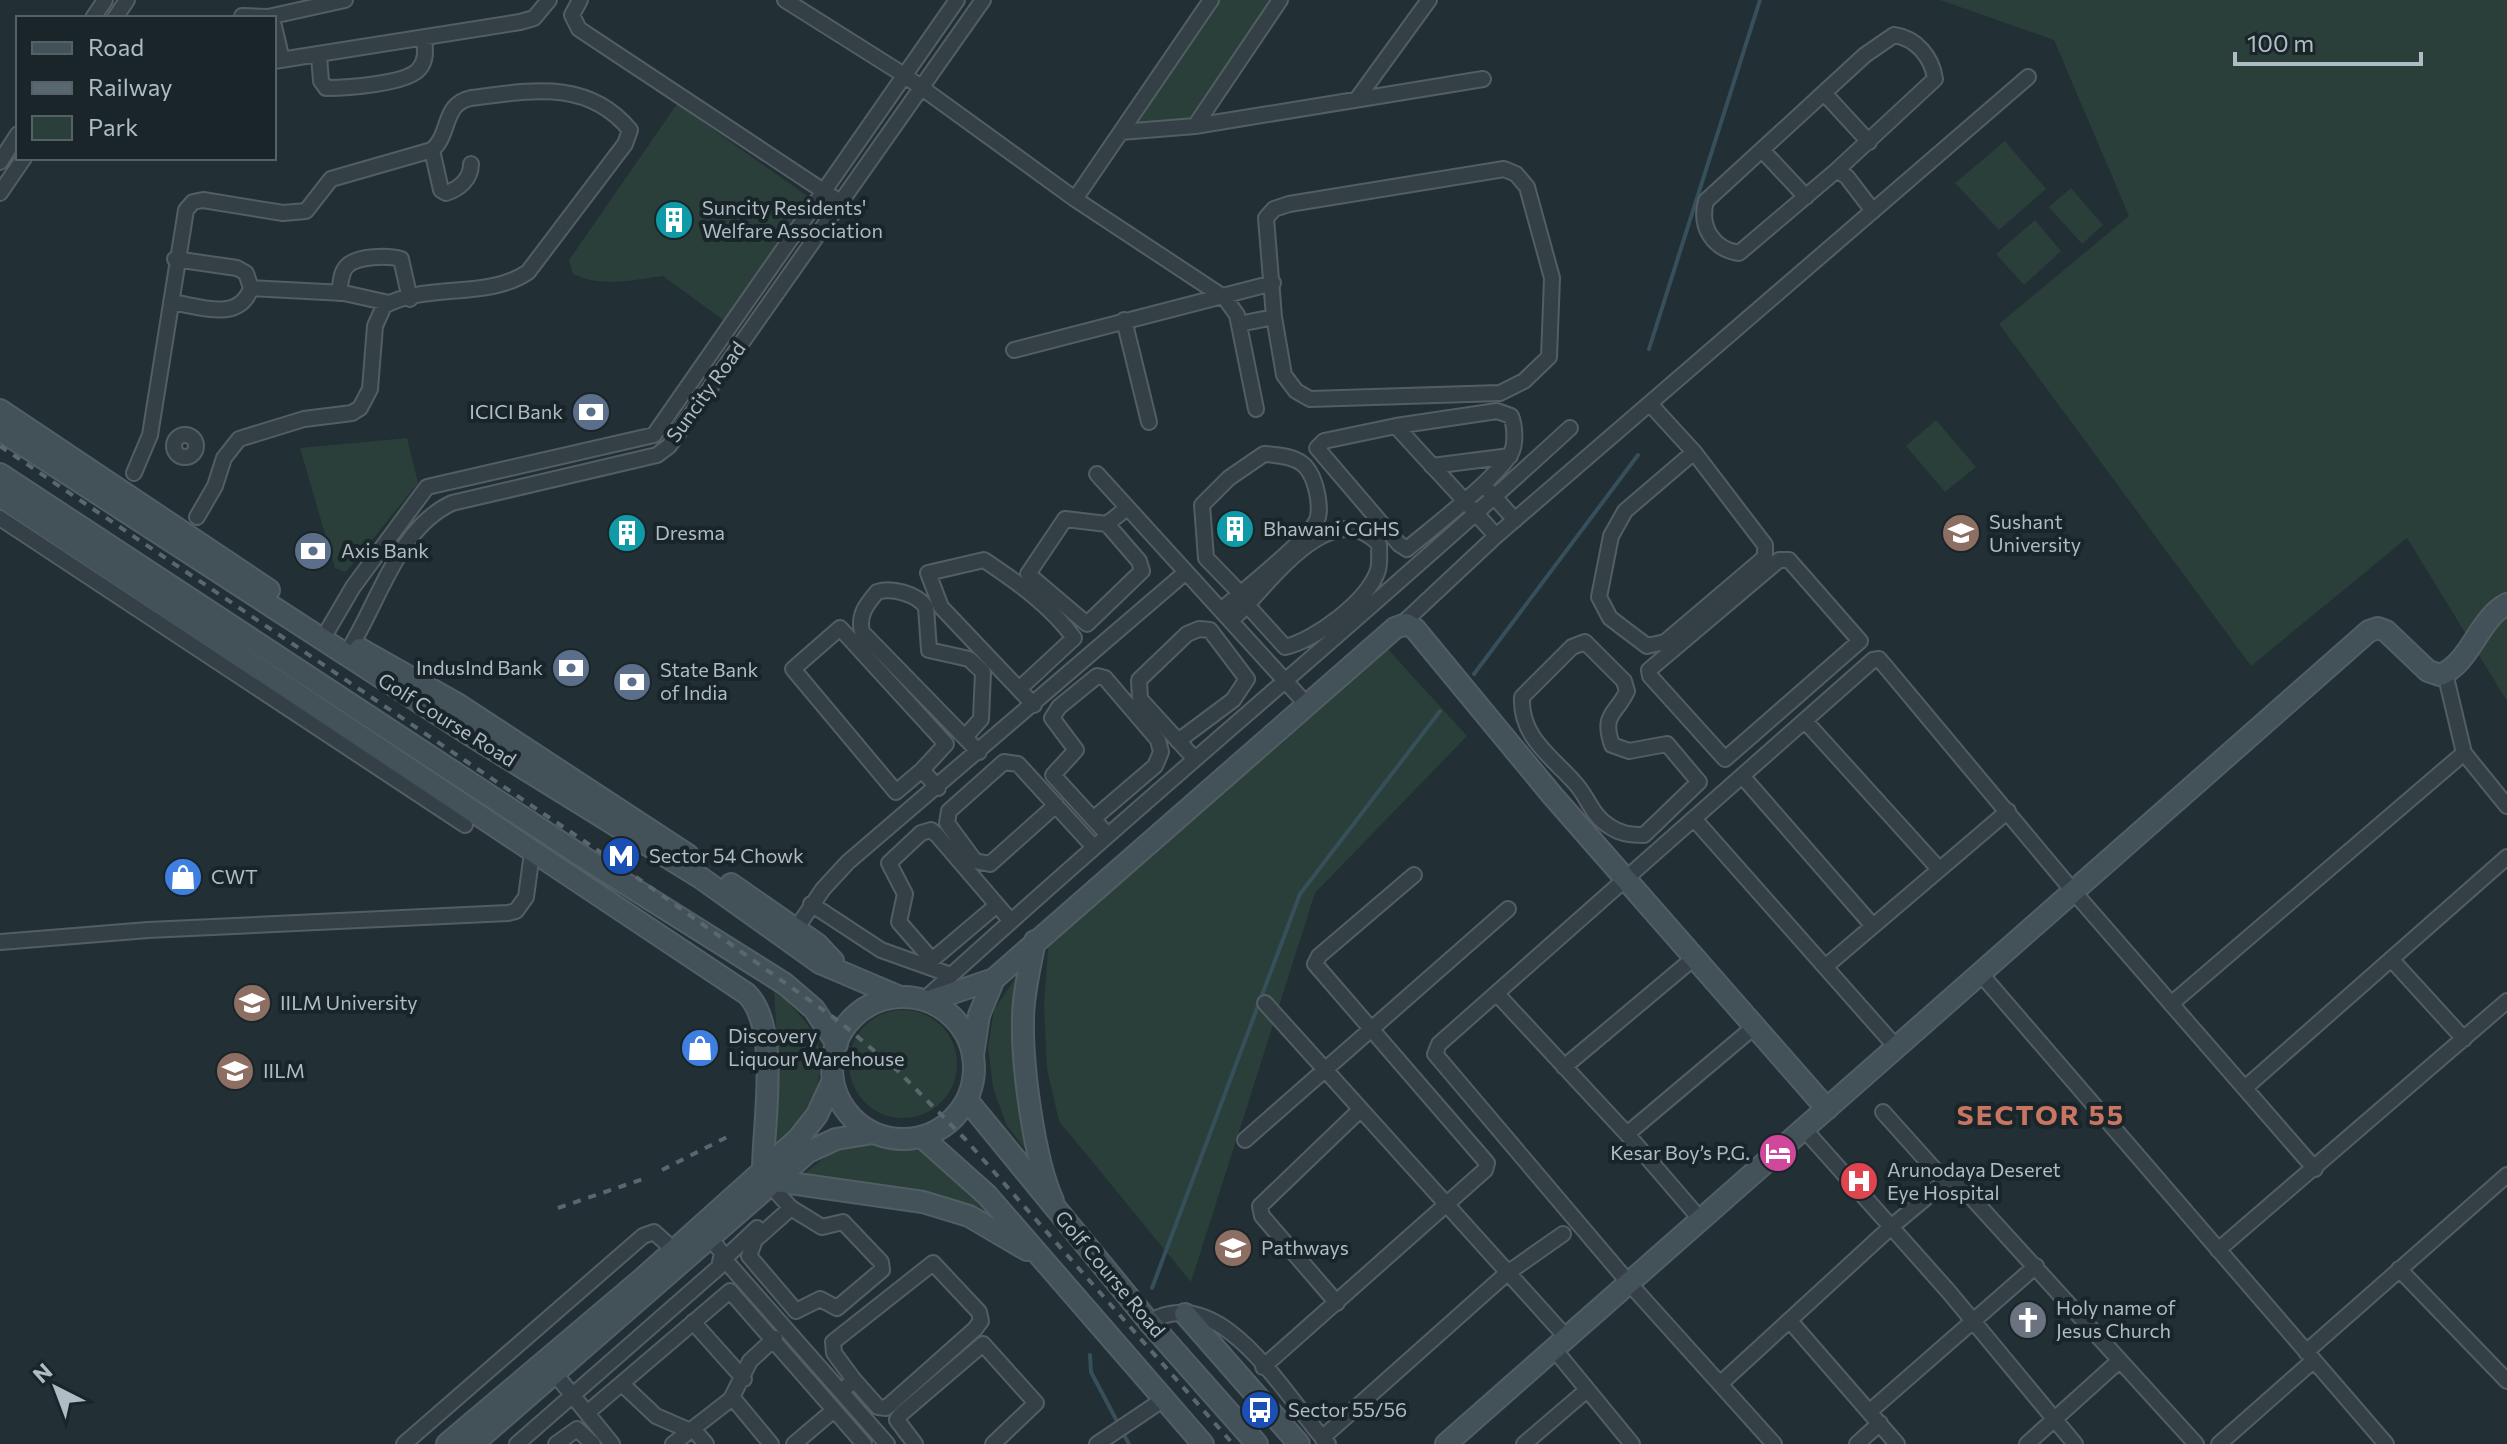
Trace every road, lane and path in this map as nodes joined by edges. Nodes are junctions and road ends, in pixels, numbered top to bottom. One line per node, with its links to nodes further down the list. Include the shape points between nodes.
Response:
1 (345, 0): 9 (street)
2 (549, 0): 12 (street, via 534,18)
3 (580, 0): 32 (street, via 572,15 579,29)
4 (957, 0): 15 (street)
5 (983, 0): 18 (street, Suncity Road)
6 (1211, 0): 22 (street)
7 (1280, 0): 21 (street)
8 (1429, 0): 20 (street)
9 (324, 2): 11 (street)
10 (791, 2): 15 (street)
11 (276, 19)
12 (424, 38): 13 (street); 13 (street, via 426,56 411,76 349,88 326,88)
13 (319, 56): 14 (street)
14 (278, 60)
15 (904, 75): 18 (street); 32 (street)
16 (2028, 77): 37 (street)
17 (1483, 79): 20 (street)
18 (923, 88): 35 (street); 36 (street, Suncity Road)
19 (1824, 93): 24 (street); 24 (street, via 1894,35 1908,37 1932,63 1935,79); 26 (street)
20 (1357, 99): 21 (street)
21 (1195, 126): 22 (street)
22 (1121, 132): 35 (street)
23 (16, 137): 28 (street)
24 (1869, 142): 30 (street)
25 (432, 150): 29 (street, via 446,193 471,173); 38 (street, via 331,179 306,211 297,213 193,202 186,210); 43 (street, via 457,102 545,89 587,98 630,130 625,144 528,272 504,283)
26 (1762, 150): 34 (street); 34 (street, via 1706,201 1704,228 1725,251 1739,253)
27 (23, 160): 31 (street)
28 (0, 162): 31 (street)
29 (471, 164)
30 (1837, 170): 34 (street); 37 (street)
31 (14, 172): 33 (street)
32 (822, 190): 36 (street); 81 (street, Suncity Road, via 657,432 645,439 427,487 353,587)
33 (0, 193)
34 (1806, 197)
35 (1075, 199): 42 (street)
36 (840, 202): 82 (street, Suncity Road, via 669,446 657,455 452,503 434,512 407,544)
37 (1873, 211): 50 (street)
38 (175, 259): 40 (street, via 237,268 246,273); 44 (street)
39 (1273, 283): 42 (street); 46 (street); 46 (street, via 1265,230 1274,209 1504,169 1527,187 1552,278 1549,357 1524,381 1500,393 1310,399 1284,375)
40 (251, 288): 41 (street); 44 (street, via 244,303 231,310)
41 (339, 293): 43 (street, via 346,267 393,256 401,259); 45 (street)
42 (1225, 298): 47 (street); 48 (street)
43 (410, 299): 45 (street)
44 (171, 302): 57 (street)
45 (389, 303): 60 (street, via 378,315 370,389 360,408 239,439)
46 (1274, 317): 48 (street)
47 (1124, 320): 49 (street); 53 (street)
48 (1239, 324): 51 (street)
49 (1014, 350)
50 (1651, 405): 58 (street); 73 (street)
51 (1256, 409)
52 (0, 410): 81 (main road)
53 (1149, 422)
54 (1396, 426): 59 (street, via 1504,412 1514,421); 61 (street); 68 (street, via 1324,441 1318,452 1405,549)
55 (1570, 428): 67 (street)
56 (0, 430): 81 (main road, Golf Course Road)
57 (150, 435): 60 (street, via 175,443 186,435 196,448); 62 (street)
58 (1694, 452): 58 (street, via 1625,511 1611,536 1599,597 1610,618 1647,646 1665,642 1765,557 1765,545)
59 (1510, 456): 61 (street); 65 (street)
60 (224, 458): 71 (street)
61 (1432, 466): 68 (street)
62 (134, 473)
63 (0, 474): 92 (main road, Golf Course Road)
64 (1097, 474): 69 (street)
65 (1482, 483): 67 (street); 68 (street)
66 (0, 496): 90 (main road)
67 (1494, 497): 70 (street); 73 (street)
68 (1464, 500): 70 (street)
69 (1127, 508): 74 (street); 76 (street)
70 (1476, 513): 75 (street); 84 (street)
71 (197, 517)
72 (0, 518): 109 (street)
73 (1515, 520): 75 (street)
74 (1107, 524): 74 (street, via 1142,571 1087,624 1028,574 1065,519)
75 (1496, 536): 80 (street)
76 (1186, 572): 79 (street); 87 (street)
77 (1243, 599): 77 (street, via 1322,534 1343,527 1360,529 1379,544 1378,569 1369,587 1298,644 1285,647); 77 (street, via 1317,522 1310,468 1264,454 1202,505 1206,558); 79 (street)
78 (2507, 604): 83 (main road)
79 (1226, 615): 84 (street)
80 (1401, 625): 88 (main road); 103 (main road, via 1415,629)
81 (325, 635): 82 (main road, Golf Course Road)
82 (349, 650): 123 (main road, via 459,705); 131 (main road, Golf Course Road)
83 (2445, 673): 96 (street); 117 (main road, via 2428,671 2386,631 2369,631)
84 (1286, 681): 88 (street); 97 (street)
85 (1019, 689): 85 (street, via 1074,638 1064,625 1018,582 984,560 928,573 941,607); 87 (street)
86 (1800, 695): 89 (street); 89 (street, via 1860,641 1789,560 1779,560 1649,670 1725,759); 91 (street)
87 (1034, 705): 95 (street)
88 (1308, 706): 124 (main road)
89 (1785, 708): 91 (street)
90 (337, 719): 92 (main road); 112 (main road)
91 (1807, 720): 100 (street); 106 (street, via 1879,659); 114 (street)
92 (377, 722): 127 (main road, Golf Course Road)
93 (965, 737): 93 (street, via 981,719 984,678 979,665 929,650 922,601 896,591 877,592 862,611 862,632); 95 (street)
94 (1178, 741): 94 (street, via 1140,699 1139,680 1187,634 1210,630 1247,679 1233,700); 97 (street)
95 (979, 752): 102 (street)
96 (2464, 753): 105 (street); 140 (street)
97 (1193, 757): 110 (street)
98 (922, 770): 98 (street, via 946,744 840,628 793,669 896,792); 102 (street)
99 (1565, 773): 101 (street); 101 (street, via 1544,755 1521,715 1522,697 1572,647 1585,642 1624,681 1627,691 1611,712 1612,745 1629,751 1667,744 1699,782 1644,835 1609,827); 103 (street)
100 (1743, 777): 108 (street); 122 (street)
101 (1577, 785): 103 (street)
102 (938, 788): 118 (street, via 848,862)
103 (1553, 795): 116 (main road)
104 (1056, 805): 104 (street, via 1018,764 1004,762 949,811 947,823 975,861 990,864); 111 (street)
105 (2507, 806)
106 (2008, 811): 114 (street); 117 (street)
107 (1093, 819): 107 (street, via 1053,775 1076,750 1052,718 1097,676 1105,678 1148,727 1161,752 1155,766); 110 (street)
108 (1695, 820): 116 (street); 129 (street)
109 (465, 825)
110 (1106, 833): 111 (street)
111 (1092, 845): 121 (street)
112 (532, 853): 125 (street, via 526,897 508,913); 134 (main road)
113 (2507, 857): 128 (street)
114 (1939, 869): 122 (street)
115 (1414, 875): 142 (street, via 1315,964)
116 (1628, 880): 126 (main road); 135 (street)
117 (2073, 891): 130 (main road); 140 (street)
118 (811, 904): 123 (street); 132 (street, via 881,950)
119 (997, 905): 119 (street, via 931,830 889,863 905,894 899,922 932,960); 121 (street)
120 (1508, 909): 142 (street)
121 (1010, 920): 132 (street)
122 (1873, 926): 129 (street)
123 (796, 929): 131 (main road, via 827,952)
124 (1035, 941): 133 (main road); 166 (main road, via 1023,1020 1038,1145)
125 (0, 942)
126 (1694, 958): 141 (main road); 147 (street)
127 (743, 959): 134 (main road); 144 (main road, Golf Course Road, via 814,1009)
128 (2391, 959): 143 (street); 150 (street)
129 (1825, 967): 145 (street)
130 (1980, 973): 145 (main road); 171 (street)
131 (841, 974): 136 (main road, Golf Course Road)
132 (951, 975): 137 (street)
133 (994, 979): 137 (main road); 146 (main road, via 979,1015)
134 (727, 980): 163 (main road, via 753,1001 762,1020)
135 (1497, 994): 147 (street); 178 (street, via 1439,1044 1435,1054)
136 (900, 997): 137 (main road); 144 (main road, via 861,1011)
137 (927, 1001): 146 (main road, via 959,1024)
138 (2507, 1001): 143 (street)
139 (1265, 1003): 148 (street)
140 (2171, 1004): 150 (street)
141 (1754, 1027): 152 (main road); 157 (street)
142 (1369, 1030): 148 (street); 165 (street, via 1487,1163)
143 (2464, 1039): 160 (street)
144 (837, 1044): 149 (main road)
145 (1896, 1047): 152 (main road)
146 (973, 1055): 151 (main road, via 974,1078)
147 (1564, 1067): 157 (street)
148 (1323, 1070): 153 (street); 159 (street)
149 (833, 1080): 156 (main road, via 846,1111); 163 (main road, via 817,1115 798,1139)
150 (2246, 1087): 160 (street)
151 (967, 1100): 158 (main road, via 948,1123); 166 (main road, Golf Course Road)
152 (1827, 1109): 155 (main road)
153 (1360, 1110): 165 (street); 179 (street, via 1260,1206 1262,1216)
154 (1883, 1112): 161 (street)
155 (1804, 1129): 167 (main road); 168 (street)
156 (873, 1133): 158 (main road, via 897,1139); 163 (main road, via 836,1139 808,1152)
157 (1627, 1134): 167 (street)
158 (922, 1137): 175 (main road, Golf Course Road, via 987,1195)
159 (1245, 1140)
160 (2315, 1169): 171 (street)
161 (1944, 1180): 168 (street); 174 (street, via 1958,1179)
162 (2502, 1180): 164 (street); 176 (street)
163 (777, 1189): 163 (street, via 822,1227 843,1222 881,1262 882,1270 837,1308 820,1299 796,1311 749,1256); 170 (main road); 172 (main road); 173 (street); 175 (main road, via 923,1202 969,1216)
164 (2507, 1197)
165 (1446, 1206): 177 (street); 179 (street)
166 (1059, 1213): 184 (main road, Golf Course Road)
167 (1701, 1220): 178 (main road)
168 (1891, 1227): 181 (street); 182 (street)
169 (1563, 1234): 177 (street)
170 (711, 1239): 173 (street); 190 (main road)
171 (2218, 1250): 187 (street)
172 (675, 1251): 209 (street, via 654,1232 643,1236); 210 (main road)
173 (724, 1259): 197 (street); 198 (street)
174 (2036, 1266): 182 (street); 188 (street)
175 (1049, 1267): 200 (main road, Golf Course Road)
176 (2399, 1269): 187 (street); 193 (street)
177 (1506, 1274): 186 (street); 208 (street)
178 (1629, 1283): 186 (main road); 195 (street)
179 (1337, 1303): 189 (street)
180 (1185, 1314): 184 (street, via 1166,1313); 189 (street, via 1222,1324); 227 (main road)
181 (1790, 1321): 195 (street); 202 (street)
182 (1973, 1321): 202 (street); 204 (street)
183 (693, 1322): 185 (street, via 730,1291); 191 (street); 194 (street)
184 (1149, 1322): 226 (main road, Golf Course Road)
185 (775, 1338): 191 (street, via 750,1361); 201 (street)
186 (1560, 1343): 196 (street); 228 (main road)
187 (2309, 1356): 237 (street); 238 (street)
188 (2119, 1361): 204 (street); 236 (street)
189 (1263, 1367): 208 (street)
190 (556, 1375): 198 (street); 211 (main road)
191 (744, 1379): 199 (street)
192 (854, 1380): 192 (street, via 878,1407 886,1408 975,1329 981,1321 979,1312 933,1263 833,1342 834,1353); 197 (street)
193 (2507, 1381)
194 (622, 1384): 203 (street); 206 (street, via 656,1416)
195 (1720, 1384): 231 (street)
196 (1587, 1390): 229 (street); 230 (street)
197 (842, 1391): 221 (street)
198 (573, 1396): 203 (street); 212 (street)
199 (732, 1397): 206 (street); 218 (street)
200 (1160, 1402): 207 (street); 224 (main road); 225 (main road, Golf Course Road)
201 (834, 1410): 219 (street); 220 (street)
202 (1869, 1412): 205 (street)
203 (587, 1413): 215 (street)
204 (2055, 1420): 234 (street); 235 (street)
205 (1880, 1423): 232 (street); 233 (street)
206 (691, 1430): 216 (street); 217 (street)
207 (1103, 1440)
208 (1325, 1441)
209 (404, 1444)
210 (447, 1444)
211 (473, 1444)
212 (517, 1444)
213 (556, 1444): 214 (street, via 577,1429)
214 (593, 1444)
215 (612, 1444)
216 (673, 1444)
217 (706, 1444)
218 (771, 1444)
219 (794, 1444)
220 (864, 1444)
221 (887, 1444)
222 (915, 1444): 223 (street, via 897,1420 901,1414 983,1344 1036,1403)
223 (993, 1444)
224 (1192, 1444)
225 (1203, 1444)
226 (1257, 1444)
227 (1299, 1444)
228 (1446, 1444)
229 (1524, 1444)
230 (1632, 1444)
231 (1774, 1444)
232 (1857, 1444)
233 (1897, 1444)
234 (2027, 1444)
235 (2075, 1444)
236 (2196, 1444)
237 (2219, 1444)
238 (2386, 1444)

